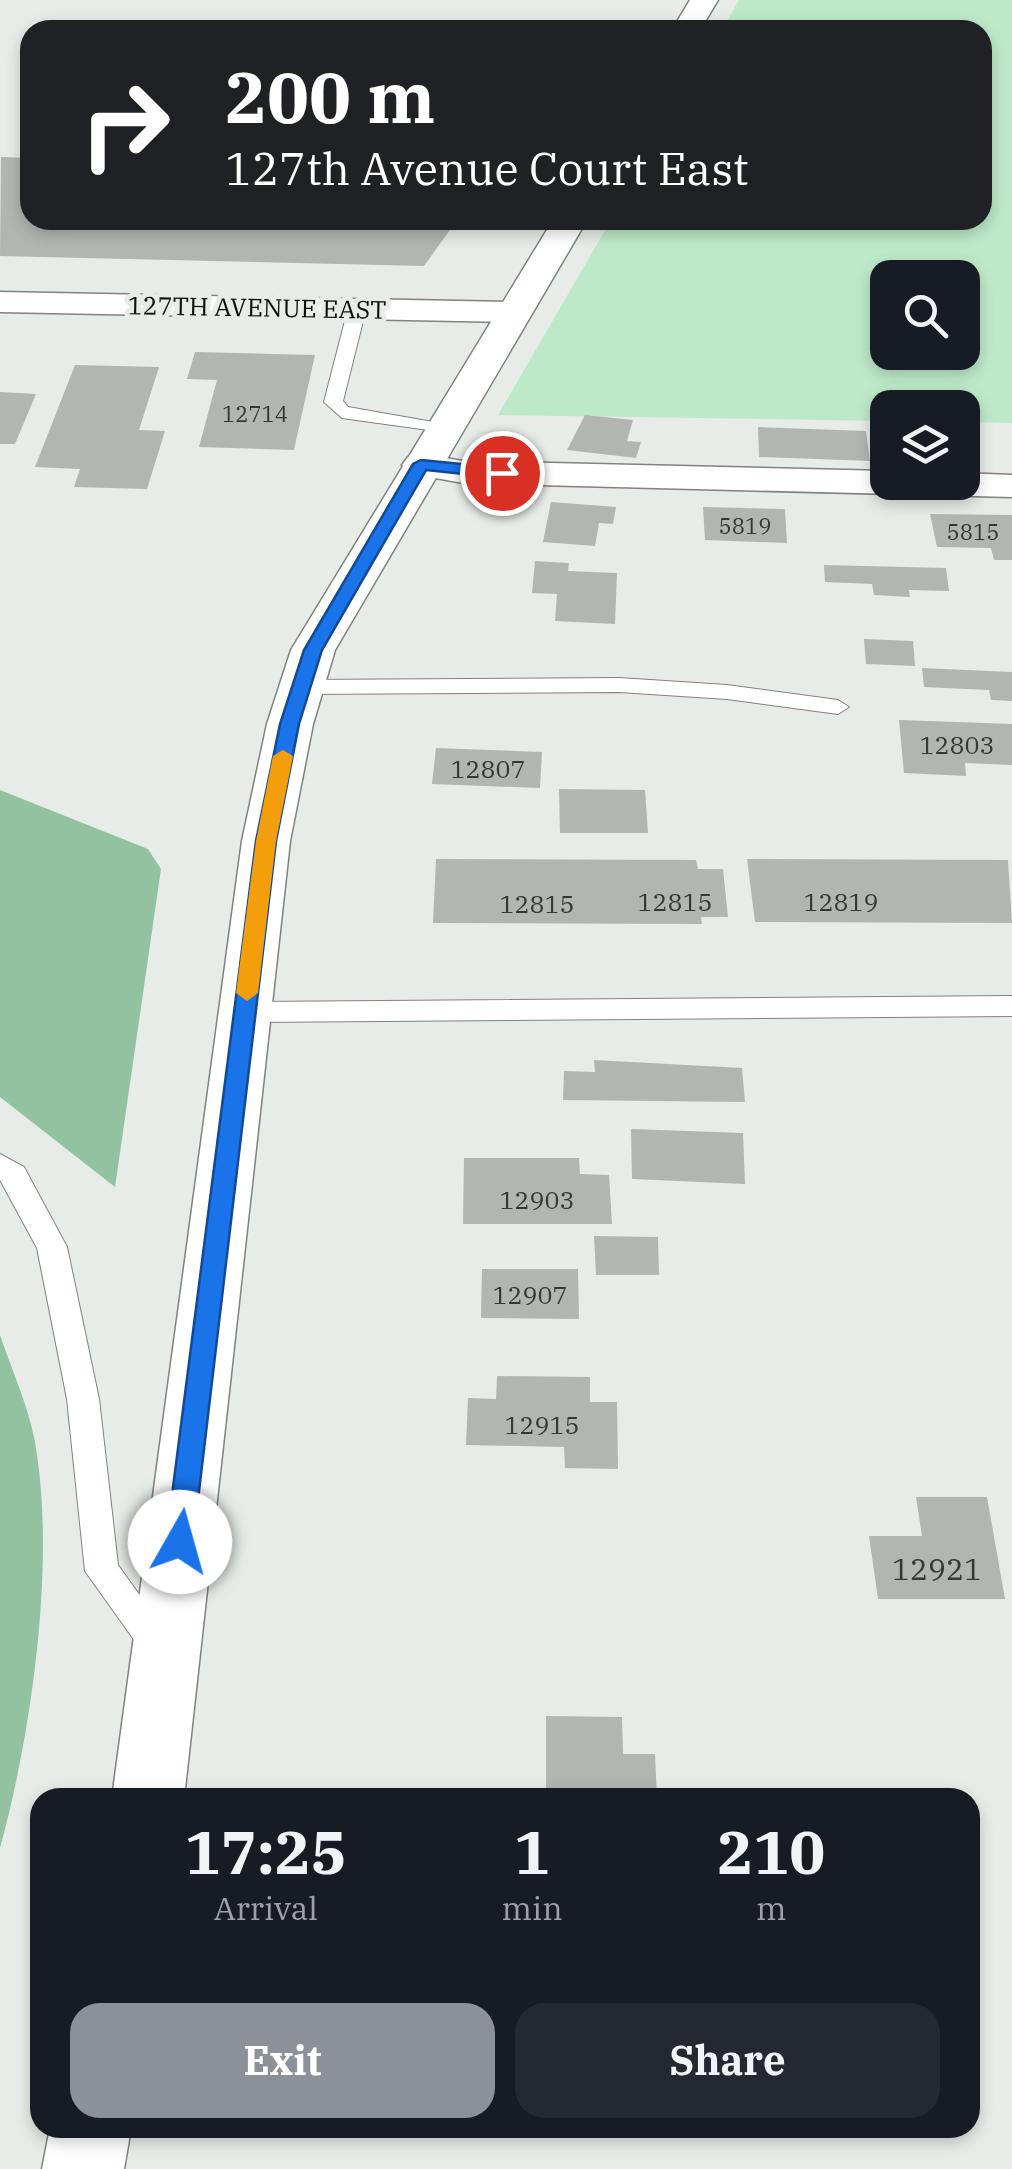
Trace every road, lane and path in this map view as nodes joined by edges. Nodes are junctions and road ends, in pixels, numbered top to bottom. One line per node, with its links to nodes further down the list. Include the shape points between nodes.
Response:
1 (564, 230): 4 (main road)
2 (0, 302): 3 (street, 127TH AVENUE EAST)
3 (357, 309): 4 (street, 127TH AVENUE EAST); 5 (lane, via 333,402 342,412)
4 (514, 312): 5 (main road)
5 (432, 447): 6 (street, via 463,472); 7 (main road, via 313,650)
6 (1012, 486)
7 (301, 687): 8 (lane, via 619,684); 10 (main road, via 266,841)
8 (838, 707)
9 (1012, 1006): 10 (lane)
10 (245, 1012): 12 (main road)
11 (0, 1166): 12 (lane, via 14,1175 52,1246 83,1399 102,1572)
12 (166, 1655): 13 (main road)
13 (149, 1788)
14 (89, 2138): 15 (main road)
15 (82, 2169)

